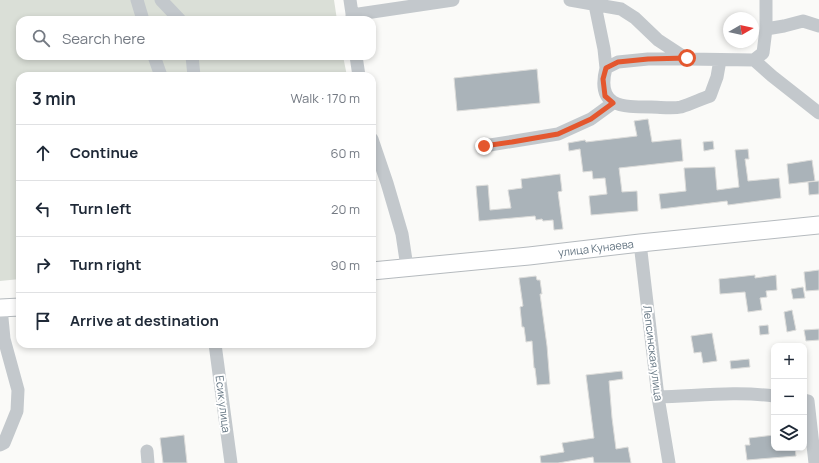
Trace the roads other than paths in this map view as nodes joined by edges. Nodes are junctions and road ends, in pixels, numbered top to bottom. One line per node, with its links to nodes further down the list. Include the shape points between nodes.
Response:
1 (137, 0): 8 (street)
2 (161, 0): 9 (street)
3 (350, 0): 10 (street)
4 (453, 0): 11 (street)
5 (766, 0): 13 (street)
6 (575, 1): 7 (street)
7 (595, 5): 14 (street, via 621,9 635,18 658,40); 20 (street)
8 (142, 16)
9 (176, 16)
10 (352, 16)
11 (363, 16)
12 (819, 26): 13 (street, via 803,21)
13 (766, 29): 19 (street, via 763,53)
14 (687, 58): 18 (street); 20 (street, via 618,62)
15 (155, 60): 21 (street)
16 (192, 60): 22 (street)
17 (357, 60): 23 (street)
18 (720, 60): 19 (street); 24 (street, via 710,96 681,107 631,107)
19 (754, 60): 25 (street)
20 (606, 68): 24 (street, via 603,79 605,96)
21 (159, 72)
22 (194, 72)
23 (358, 72)
24 (613, 103): 26 (street, via 591,119 558,134)
25 (819, 113)
26 (484, 146)
27 (376, 150): 30 (street, via 402,234)
28 (819, 225): 29 (main road, улица Кунаева)
29 (640, 243): 30 (main road, улица Кунаева); 37 (street, Лепсинская улица)
30 (407, 267): 31 (main road, улица Кунаева)
31 (376, 271)
32 (16, 307): 33 (main road)
33 (1, 308): 34 (street)
34 (2, 339): 39 (street, via 18,390 17,411 4,443)
35 (216, 348): 40 (street, Есик улица)
36 (771, 396): 37 (street, via 705,394)
37 (658, 397): 41 (street, Лепсинская улица)
38 (807, 400): 42 (street)
39 (0, 445)
40 (231, 463)
41 (669, 463)
42 (815, 463)

